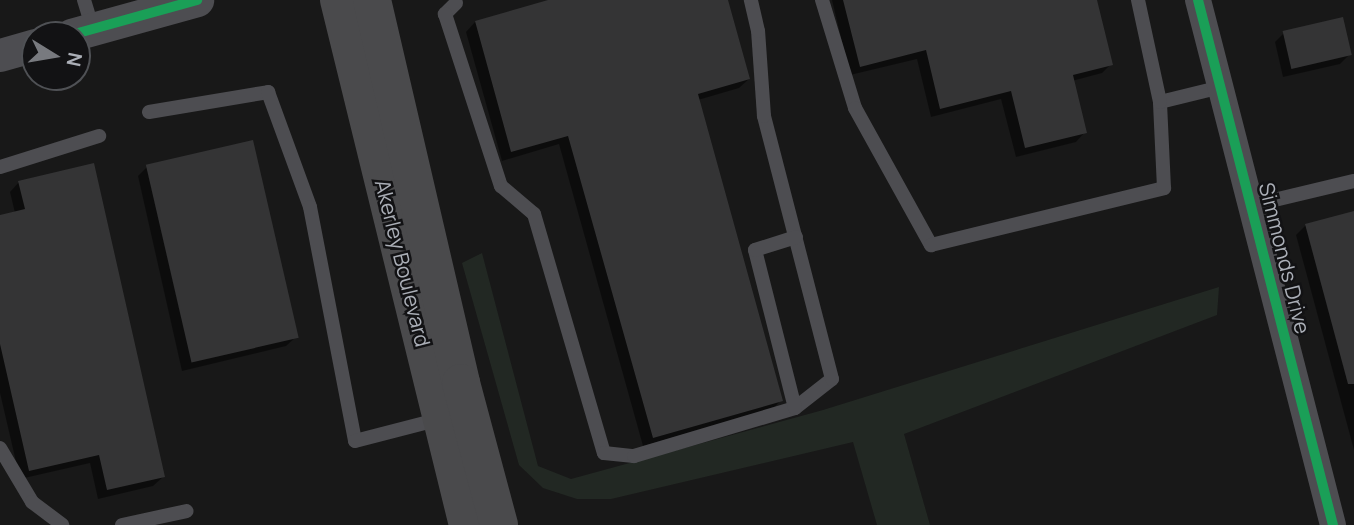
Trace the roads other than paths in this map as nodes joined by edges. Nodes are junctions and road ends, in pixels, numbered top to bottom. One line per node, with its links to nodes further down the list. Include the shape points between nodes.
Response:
1 (197, 0): 9 (street)
2 (339, 0): 20 (main road, Akerley Boulevard)
3 (372, 0): 20 (main road, Akerley Boulevard)
4 (751, 0): 19 (lane, via 758,31 764,116)
5 (822, 0): 13 (lane, via 855,108 931,245 1164,188)
6 (1138, 0): 13 (lane)
7 (1198, 0): 12 (street, Simmonds Drive)
8 (460, 1): 21 (lane, via 445,14 453,41 501,186 534,214 604,453 634,456)
9 (83, 21)
10 (21, 49): 11 (street)
11 (0, 55)
12 (1221, 87): 13 (lane); 18 (street, Simmonds Drive)
13 (1160, 102)
14 (149, 112): 20 (lane, via 268,92 310,207 355,441)
15 (99, 136): 16 (lane)
16 (0, 167)
17 (1354, 181): 18 (lane)
18 (1252, 205): 28 (street, Simmonds Drive)
19 (796, 237): 21 (lane, via 832,379); 21 (lane, via 755,250)
20 (451, 400): 26 (main road, Akerley Boulevard); 27 (main road, Akerley Boulevard)
21 (795, 408)
22 (0, 448): 24 (lane, via 32,502)
23 (187, 511): 25 (lane)
24 (62, 525)
25 (122, 525)
26 (468, 525)
27 (499, 525)
28 (1333, 525)

